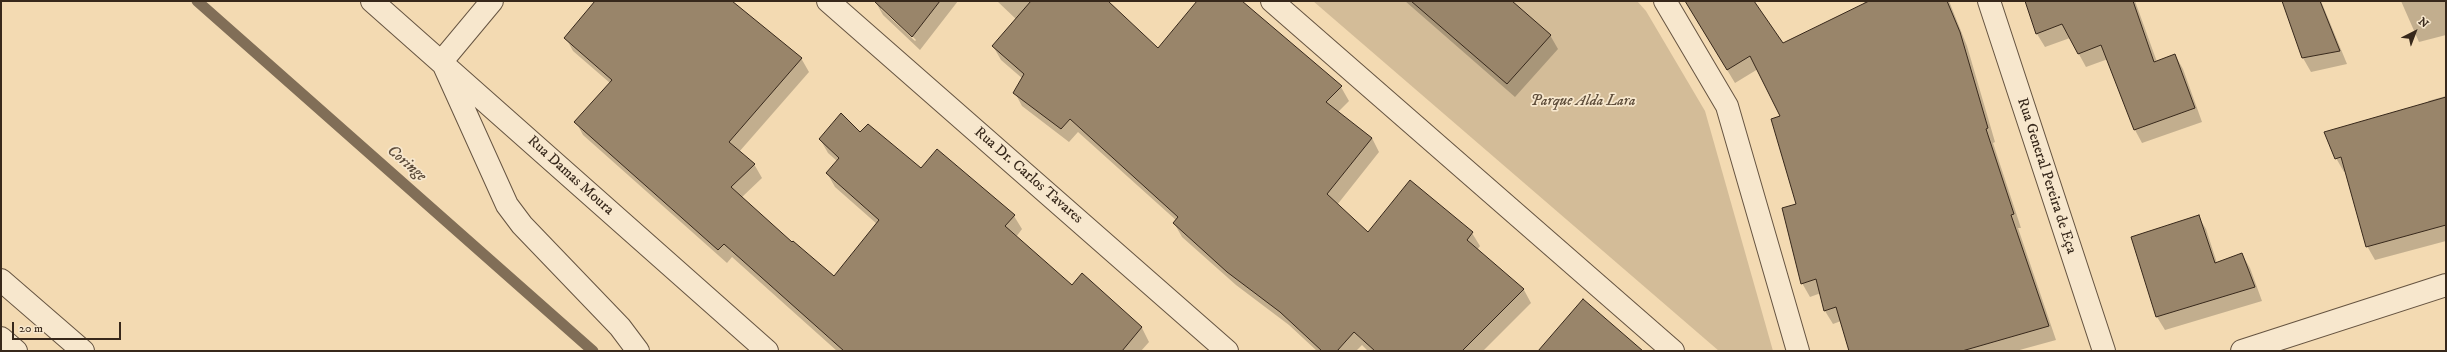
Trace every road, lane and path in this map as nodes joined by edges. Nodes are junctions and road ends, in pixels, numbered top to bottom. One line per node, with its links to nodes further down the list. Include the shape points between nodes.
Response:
1 (372, 1): 7 (street, Rua Damas Moura)
2 (492, 1): 7 (street)
3 (828, 1): 15 (street, Rua Dr. Carlos Tavares)
4 (1272, 1): 16 (street)
5 (1665, 1): 17 (street, via 1727,106)
6 (1989, 1): 18 (street, Rua General Pereira de Eça)
7 (442, 62): 13 (street, via 507,205 522,225 620,327); 14 (street, Rua Damas Moura)
8 (1, 280): 12 (street)
9 (2446, 285): 19 (street)
10 (1, 338): 11 (street)
11 (16, 351)
12 (83, 351)
13 (638, 351)
14 (767, 351)
15 (1227, 351)
16 (1673, 351)
17 (1798, 351)
18 (2104, 351)
19 (2242, 351)

